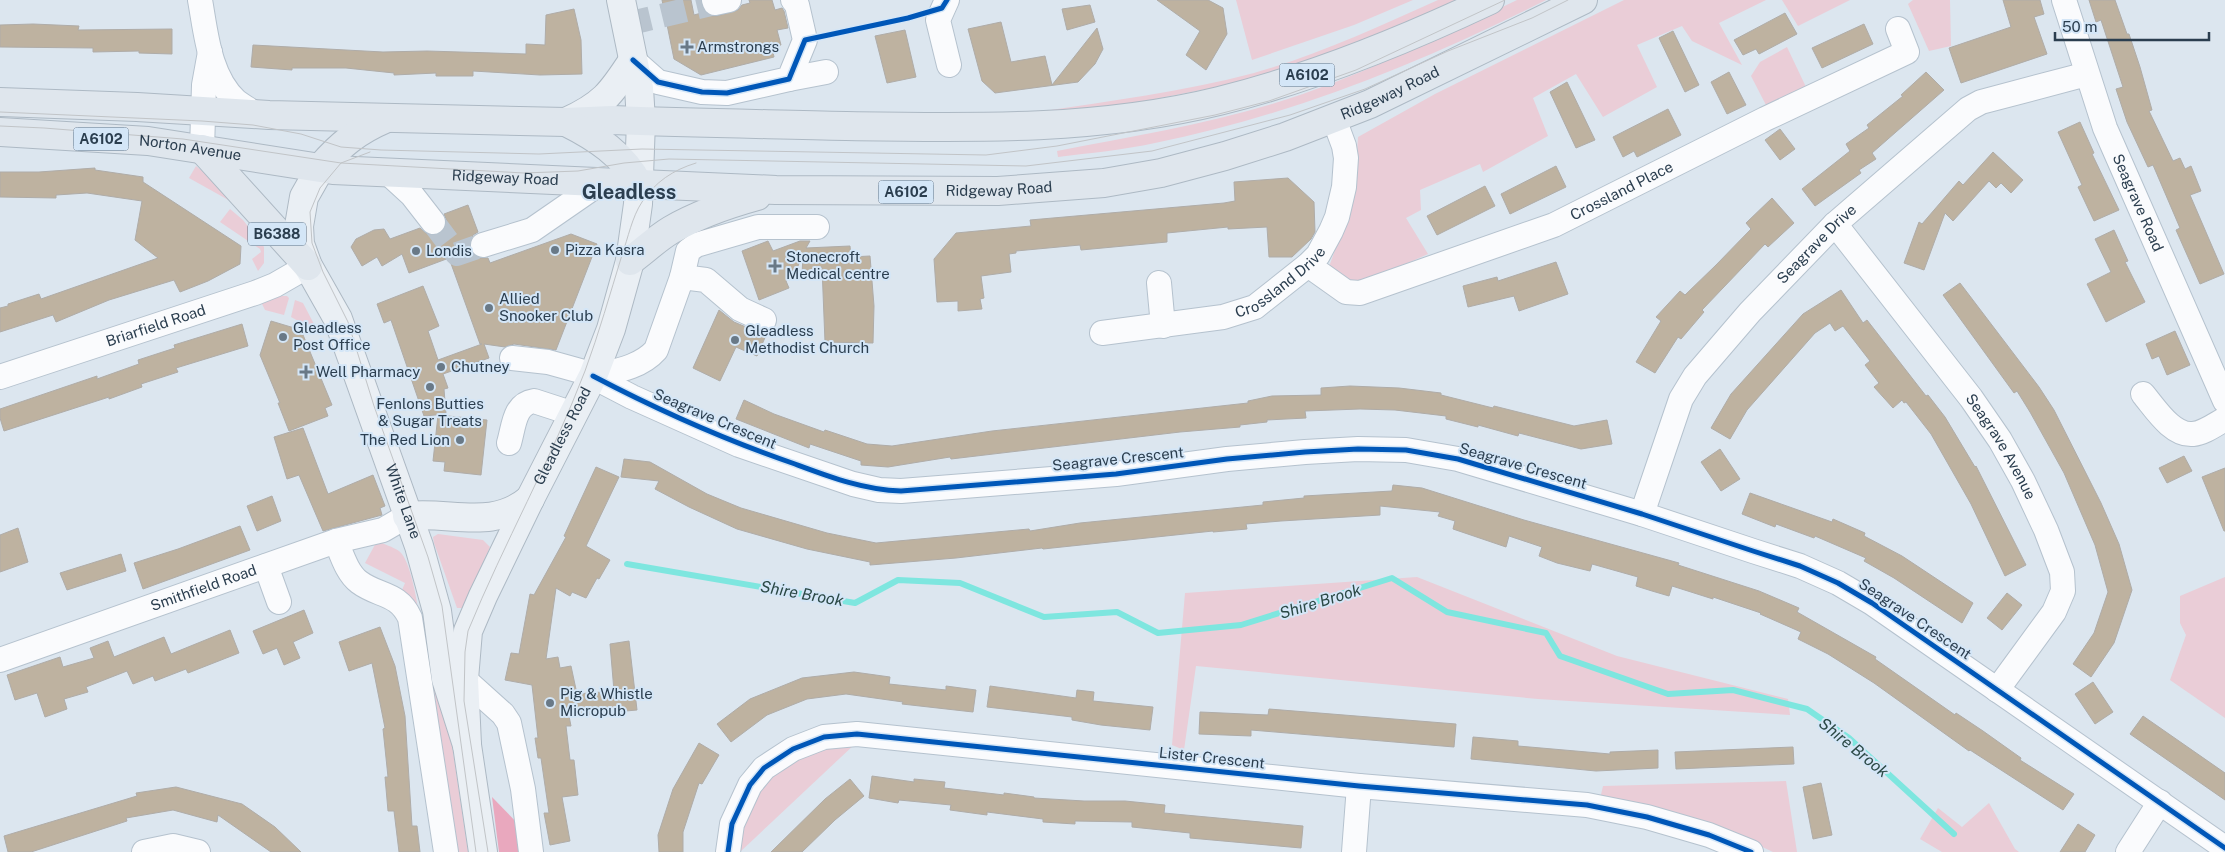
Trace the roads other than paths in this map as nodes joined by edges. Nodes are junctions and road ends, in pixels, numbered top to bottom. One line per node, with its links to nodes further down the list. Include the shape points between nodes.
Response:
1 (200, 0): 11 (street)
2 (621, 0): 12 (main road, Gleadless Road)
3 (714, 0): 4 (street, via 714,4)
4 (730, 0)
5 (793, 0): 16 (street, via 805,40)
6 (947, 0): 13 (street, via 938,20)
7 (1490, 0): 22 (highway, A6102, via 1353,59 1273,86 1218,102 1115,118 981,128)
8 (1583, 0): 21 (highway, Ridgeway Road / A6102)
9 (2064, 0): 15 (street, Seagrave Road)
10 (1898, 29): 37 (street, Crossland Place, via 1907,52 1765,119 1554,226 1360,294 1346,292)
11 (210, 52): 18 (street); 19 (street, via 228,90)
12 (633, 60): 16 (street, via 658,82 702,92 727,93); 22 (main road, Gleadless Road); 23 (main road, via 603,101)
13 (949, 66)
14 (826, 72): 16 (street)
15 (2087, 74): 32 (street, Seagrave Drive, via 1981,102 1968,109); 47 (street, Seagrave Road, via 2105,128)
16 (789, 79)
17 (0, 102): 18 (highway, A6102)
18 (203, 111): 19 (highway, A6102); 25 (street)
19 (255, 114): 20 (highway, A6102)
20 (388, 118): 23 (highway, A6102); 26 (highway, B6388, via 362,129)
21 (1334, 119): 30 (highway, Ridgeway Road / A6102, via 1225,156 1161,173 1104,183 998,191); 37 (street, Crossland Drive, via 1346,158 1344,187 1331,231)
22 (642, 121): 23 (highway, A6102); 29 (main road, Gleadless Road)
23 (566, 122): 29 (highway, via 592,135 610,150 633,173)
24 (0, 132): 25 (highway, Norton Avenue / A6102, via 148,141)
25 (202, 149): 26 (highway, Norton Avenue / A6102); 36 (highway, B6388)
26 (321, 167): 27 (highway, Ridgeway Road / A6102); 36 (main road, White Lane / B6388, via 301,208 300,244)
27 (388, 174): 28 (highway, Ridgeway Road / A6102); 31 (street, via 412,195)
28 (600, 184): 29 (highway, Ridgeway Road / A6102); 34 (street, via 532,230)
29 (639, 185): 30 (highway, Ridgeway Road / A6102); 35 (main road, Gleadless Road)
30 (776, 190): 35 (highway, via 686,222)
31 (433, 222)
32 (1834, 224): 52 (street, Seagrave Drive, via 1750,312 1695,376 1681,398); 59 (street, Seagrave Avenue, via 1971,398 2000,440 2023,481 2062,572 2063,591 2054,612)
33 (817, 227): 38 (street, via 758,227 702,243 688,251)
34 (483, 246)
35 (630, 261): 44 (main road, Gleadless Road, via 611,329)
36 (308, 266): 45 (street, Briarfield Road, via 255,293); 53 (main road, White Lane / B6388, via 338,319)
37 (1308, 266): 41 (street, Crossland Drive, via 1255,307 1223,317)
38 (682, 277): 40 (street, via 706,280 740,309); 44 (street, via 656,350 650,358 633,366)
39 (1159, 283): 41 (street)
40 (764, 320)
41 (1163, 326): 42 (street, Crossland Drive)
42 (1102, 333)
43 (512, 358): 44 (street, Seagrave Crescent, via 548,362)
44 (592, 376): 48 (main road, Gleadless Road); 52 (street, Seagrave Crescent, via 739,445 879,490 1116,474 1305,452 1406,450 1458,459)
45 (0, 377)
46 (2143, 394): 49 (street, via 2181,432 2194,434)
47 (2225, 402)
48 (574, 414): 50 (street, via 528,402 518,409); 51 (main road, Gleadless Road)
49 (2225, 419)
50 (510, 443)
51 (530, 499): 53 (main road, via 508,513 482,519); 58 (main road, Gleadless Road, via 468,631)
52 (1642, 514): 59 (street, Seagrave Crescent, via 1800,566 1838,583)
53 (407, 516): 54 (street, Smithfield Road, via 383,530); 60 (main road, White Lane / B6388, via 437,611 446,679)
54 (336, 541): 55 (street, Smithfield Road); 66 (street, via 348,568 359,582 401,603 410,618)
55 (266, 566): 56 (street); 57 (street, Smithfield Road)
56 (279, 602)
57 (0, 660)
58 (464, 679): 60 (main road, Gleadless Road); 68 (street, via 509,723 523,789)
59 (1997, 690): 62 (street, Seagrave Crescent)
60 (467, 745): 67 (main road, White Lane)
61 (1359, 786): 69 (street, Lister Crescent, via 857,734 832,736 794,749 764,768 750,786 732,824); 70 (street); 71 (street, Lister Crescent, via 1587,805 1700,832)
62 (2160, 802): 63 (street, Seagrave Crescent); 72 (street)
63 (2225, 848)
64 (144, 852): 65 (street, via 173,846)
65 (198, 852)
66 (446, 852)
67 (483, 852)
68 (531, 852)
69 (728, 852)
70 (1354, 852)
71 (1751, 852)
72 (2128, 852)

